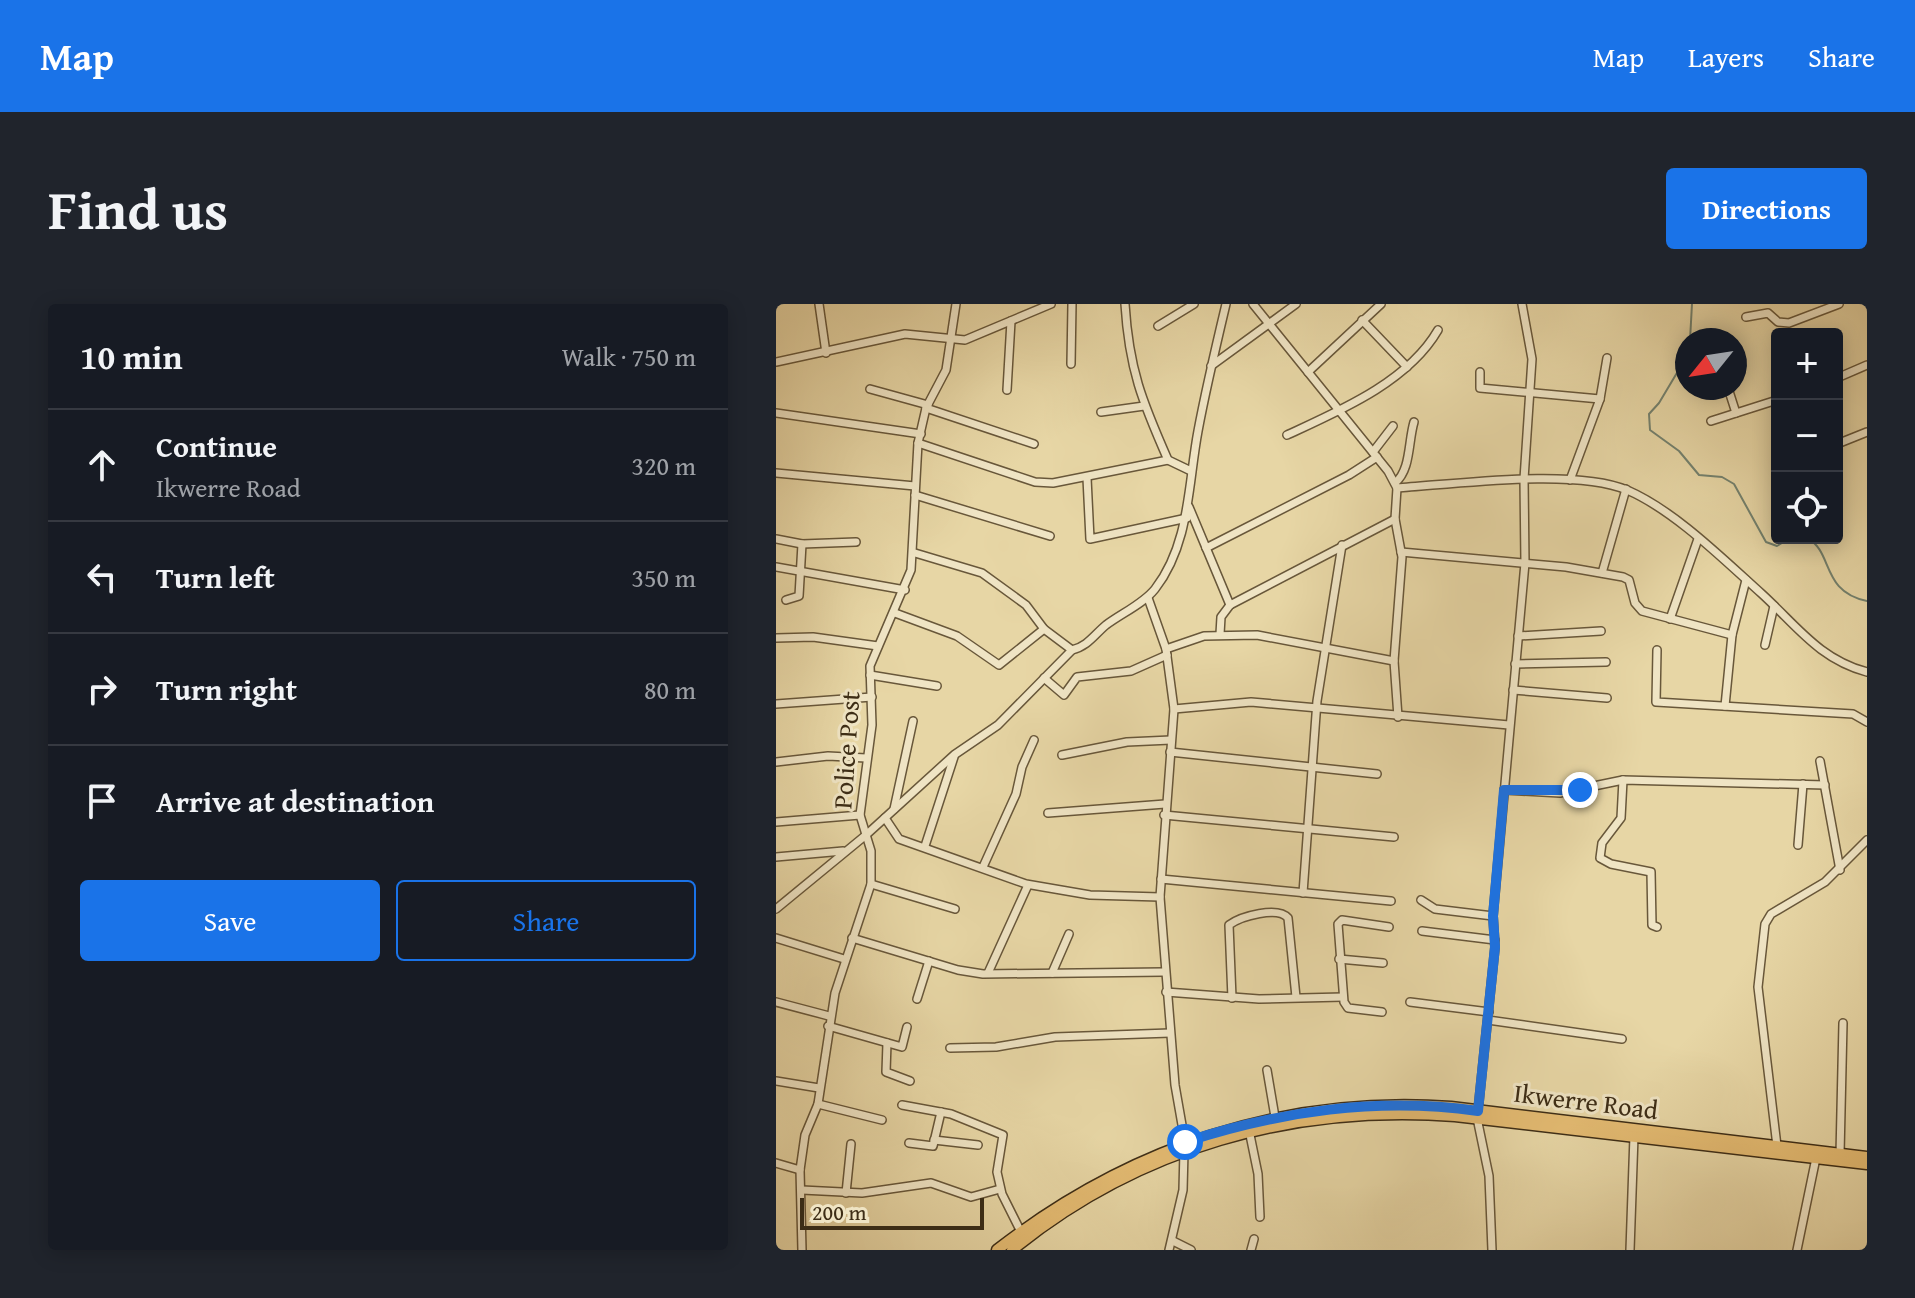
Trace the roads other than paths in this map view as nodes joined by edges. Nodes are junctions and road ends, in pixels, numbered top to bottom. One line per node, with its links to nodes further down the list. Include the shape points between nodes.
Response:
1 (819, 304): 22 (street)
2 (956, 304): 21 (street, Police Post)
3 (1051, 304): 17 (street)
4 (1072, 304): 25 (street)
5 (1125, 304): 39 (street, via 1133,373)
6 (1194, 304): 19 (street)
7 (1226, 304): 27 (street)
8 (1253, 304): 18 (street)
9 (1296, 304): 18 (street)
10 (1381, 304): 16 (street)
11 (1522, 304): 14 (street)
12 (1529, 304): 14 (street)
13 (1839, 304): 15 (street, via 1782,324 1768,313)
14 (1526, 313): 34 (street)
15 (1746, 317)
16 (1362, 320): 28 (street); 29 (street)
17 (1011, 321): 21 (street); 33 (street)
18 (1269, 325): 27 (street); 29 (street)
19 (1158, 326)
20 (1438, 330): 28 (street, via 1427,350)
21 (952, 341): 22 (street, via 919,333); 38 (street, Police Post, via 946,370)
22 (826, 353): 24 (street)
23 (1607, 358): 35 (street)
24 (776, 362)
25 (1071, 364)
26 (1867, 365): 31 (street)
27 (1211, 366): 55 (street)
28 (1407, 367): 40 (street)
29 (1308, 372): 40 (street)
30 (1480, 372): 34 (street, via 1480,388)
31 (1843, 375)
32 (870, 389): 38 (street)
33 (1007, 390)
34 (1531, 392): 35 (street); 58 (street)
35 (1600, 399): 59 (street)
36 (1732, 400): 43 (street)
37 (1771, 402): 43 (street)
38 (927, 406): 48 (street, Police Post); 52 (street)
39 (1144, 406): 41 (street); 54 (street)
40 (1338, 410): 49 (street); 53 (street)
41 (1101, 412)
42 (776, 413): 48 (street)
43 (1736, 413): 44 (street)
44 (1711, 421)
45 (1414, 422): 60 (street, via 1407,465)
46 (1393, 426): 53 (street)
47 (1867, 432): 50 (street)
48 (921, 434): 51 (street, Police Post)
49 (1287, 435)
50 (1843, 442)
51 (918, 443): 57 (street, via 1035,482); 62 (street, Police Post)
52 (1034, 444)
53 (1375, 454): 60 (street); 72 (street, via 1349,475)
54 (1168, 460): 55 (street); 57 (street)
55 (1191, 471): 63 (street)
56 (776, 473): 62 (street)
57 (1087, 478): 64 (street, via 1090,539)
58 (1524, 479): 59 (street); 60 (street); 75 (street)
59 (1570, 480): 61 (street)
60 (1396, 485): 65 (street)
61 (1626, 489): 68 (street); 78 (street)
62 (915, 491): 66 (street); 74 (street, Police Post)
63 (1187, 501): 64 (street); 72 (street)
64 (1187, 518): 81 (street, via 1166,574)
65 (1395, 519): 71 (street); 73 (street)
66 (1050, 536)
67 (776, 539): 70 (street)
68 (1698, 539): 79 (street); 86 (street)
69 (856, 542): 70 (street)
70 (802, 544): 77 (street)
71 (1342, 545): 83 (street); 95 (street)
72 (1206, 548): 83 (street)
73 (1401, 552): 75 (street); 99 (street)
74 (915, 553): 80 (street, Police Post); 87 (street, via 982,573 1026,605)
75 (1525, 563): 78 (street); 91 (street)
76 (776, 567): 77 (street)
77 (801, 572): 80 (street); 82 (street, via 799,596)
78 (1602, 573): 86 (street, via 1629,580 1642,611)
79 (1746, 580): 84 (street); 90 (street)
80 (905, 590): 85 (street, Police Post)
81 (1148, 598): 96 (street, via 1084,647); 98 (street)
82 (786, 600)
83 (1230, 605): 89 (street, via 1221,617)
84 (1774, 606): 93 (street); 102 (street, via 1820,652)
85 (895, 613): 87 (street, via 957,636 999,665); 94 (street, Police Post)
86 (1670, 619): 90 (street)
87 (1044, 629): 96 (street)
88 (1601, 631): 91 (street)
89 (1220, 634): 95 (street); 98 (street)
90 (1732, 635): 110 (street)
91 (1518, 636): 101 (street)
92 (776, 638): 94 (street)
93 (1765, 645)
94 (878, 646): 103 (street, Police Post)
95 (1324, 647): 99 (street); 112 (street)
96 (1072, 650): 104 (street)
97 (1657, 650): 110 (street, via 1656,702)
98 (1166, 652): 104 (street, via 1131,671 1077,677 1064,695); 111 (street)
99 (1394, 661): 113 (street)
100 (1606, 662): 101 (street)
101 (1515, 664): 106 (street)
102 (1867, 672)
103 (870, 675): 105 (street); 107 (street, Police Post)
104 (1044, 678): 120 (street, via 998,725)
105 (937, 686)
106 (1513, 690): 108 (street); 116 (street)
107 (872, 697): 109 (street); 122 (street, Police Post)
108 (1607, 698)
109 (776, 704)
110 (1725, 706): 115 (street, via 1853,714)
111 (1174, 709): 112 (street, via 1251,702); 118 (street)
112 (1317, 709): 113 (street); 125 (street)
113 (1398, 717): 116 (street, via 1443,716)
114 (913, 721): 132 (street)
115 (1867, 722)
116 (1509, 725): 130 (street)
117 (1034, 740): 146 (street)
118 (1171, 740): 119 (street); 121 (street, via 1127,742)
119 (1170, 752): 125 (street); 131 (street)
120 (954, 755): 132 (street); 143 (street)
121 (1062, 755)
122 (866, 758): 124 (street); 134 (street, Police Post)
123 (1820, 761): 129 (street)
124 (776, 762)
125 (1312, 766): 126 (street); 138 (street)
126 (1377, 774)
127 (1623, 780): 128 (street); 130 (street, via 1560,793); 159 (street, via 1621,818 1602,843 1600,858 1651,872 1652,925)
128 (1803, 784): 129 (street); 142 (street)
129 (1825, 785): 147 (street)
130 (1504, 790): 157 (street)
131 (1165, 804): 133 (street); 135 (street)
132 (894, 809): 136 (street)
133 (1048, 813)
134 (860, 815): 137 (street); 139 (street, Police Post)
135 (1164, 815): 138 (street); 148 (street)
136 (885, 818): 139 (street); 143 (street, via 895,836)
137 (776, 822)
138 (1306, 829): 140 (street); 151 (street)
139 (866, 835): 144 (street); 149 (street, Police Post, via 874,865)
140 (1394, 837)
141 (1867, 840): 147 (street)
142 (1798, 845)
143 (925, 846): 146 (street)
144 (845, 851): 145 (street); 155 (street)
145 (776, 857)
146 (983, 867): 150 (street)
147 (1840, 870): 206 (street, via 1771,914 1765,924 1758,987)
148 (1161, 879): 151 (street); 152 (street)
149 (871, 884): 156 (street); 163 (street, Police Post)
150 (1028, 885): 152 (street, via 1090,895); 170 (street)
151 (1303, 893): 154 (street)
152 (1160, 897): 169 (street)
153 (1421, 900): 157 (street, via 1435,909)
154 (1391, 901)
155 (776, 909)
156 (955, 909)
157 (1493, 916): 164 (street)
158 (1389, 927): 166 (street, via 1339,921)
159 (1657, 927)
160 (1422, 931): 164 (street)
161 (1069, 934): 171 (street)
162 (776, 938): 165 (street)
163 (852, 938): 165 (street, Police Post); 167 (street)
164 (1495, 940): 181 (street)
165 (844, 959): 180 (street, Police Post)
166 (1339, 959): 168 (street); 174 (street)
167 (929, 961): 170 (street); 176 (street)
168 (1383, 963)
169 (1164, 972): 171 (street); 172 (street)
170 (988, 973): 171 (street)
171 (1052, 973)
172 (1166, 992): 175 (street); 185 (street)
173 (1296, 997): 174 (street); 175 (street); 175 (street, via 1288,918 1278,912 1229,925)
174 (1343, 997): 179 (street, via 1348,1008)
175 (1232, 998)
176 (917, 999)
177 (776, 1002): 180 (street)
178 (1410, 1002): 181 (street)
179 (1382, 1012)
180 (829, 1016): 183 (street, Police Post)
181 (1488, 1016): 186 (street); 196 (street)
182 (1843, 1023): 207 (street)
183 (828, 1026): 187 (street); 192 (street, Police Post)
184 (907, 1027): 187 (street, via 902,1047)
185 (1170, 1033): 188 (street); 205 (street)
186 (1622, 1039)
187 (887, 1043): 191 (street, via 886,1072)
188 (950, 1048)
189 (1267, 1070): 197 (street)
190 (776, 1081): 192 (street)
191 (910, 1081)
192 (819, 1088): 193 (street, Police Post)
193 (818, 1104): 198 (street); 212 (street, Police Post, via 805,1135)
194 (902, 1105): 195 (street)
195 (941, 1112): 201 (street); 213 (street, via 1003,1135)
196 (1478, 1115): 197 (main road, Ikwerre Road, via 1395,1104); 199 (main road, via 1360,1114); 200 (main road); 206 (main road, Ikwerre Road); 226 (street, via 1489,1176)
197 (1275, 1117): 205 (main road, Ikwerre Road)
198 (882, 1120)
199 (1249, 1130): 205 (main road); 216 (street)
200 (1634, 1136): 209 (main road); 227 (street)
201 (934, 1140): 202 (street, via 933,1146); 204 (street)
202 (909, 1143)
203 (851, 1144): 215 (street)
204 (978, 1145)
205 (1184, 1146): 217 (main road, Ikwerre Road, via 1111,1175); 219 (street, via 1183,1190); 222 (main road, via 1095,1192)
206 (1777, 1146): 207 (main road, Ikwerre Road)
207 (1840, 1154): 208 (main road, Ikwerre Road)
208 (1867, 1157)
209 (1816, 1158): 211 (main road); 228 (street)
210 (776, 1163): 212 (street)
211 (1867, 1164)
212 (800, 1170): 214 (street, Police Post)
213 (1000, 1189): 215 (street, via 963,1196 931,1183); 217 (street)
214 (802, 1190): 215 (street); 220 (street, Police Post)
215 (846, 1193)
216 (1260, 1217)
217 (1021, 1232): 221 (main road, Ikwerre Road)
218 (1254, 1239): 225 (street)
219 (1173, 1241): 223 (street); 224 (street)
220 (802, 1250)
221 (997, 1250)
222 (1012, 1250)
223 (1169, 1250)
224 (1191, 1250)
225 (1251, 1250)
226 (1492, 1250)
227 (1630, 1250)
228 (1797, 1250)

